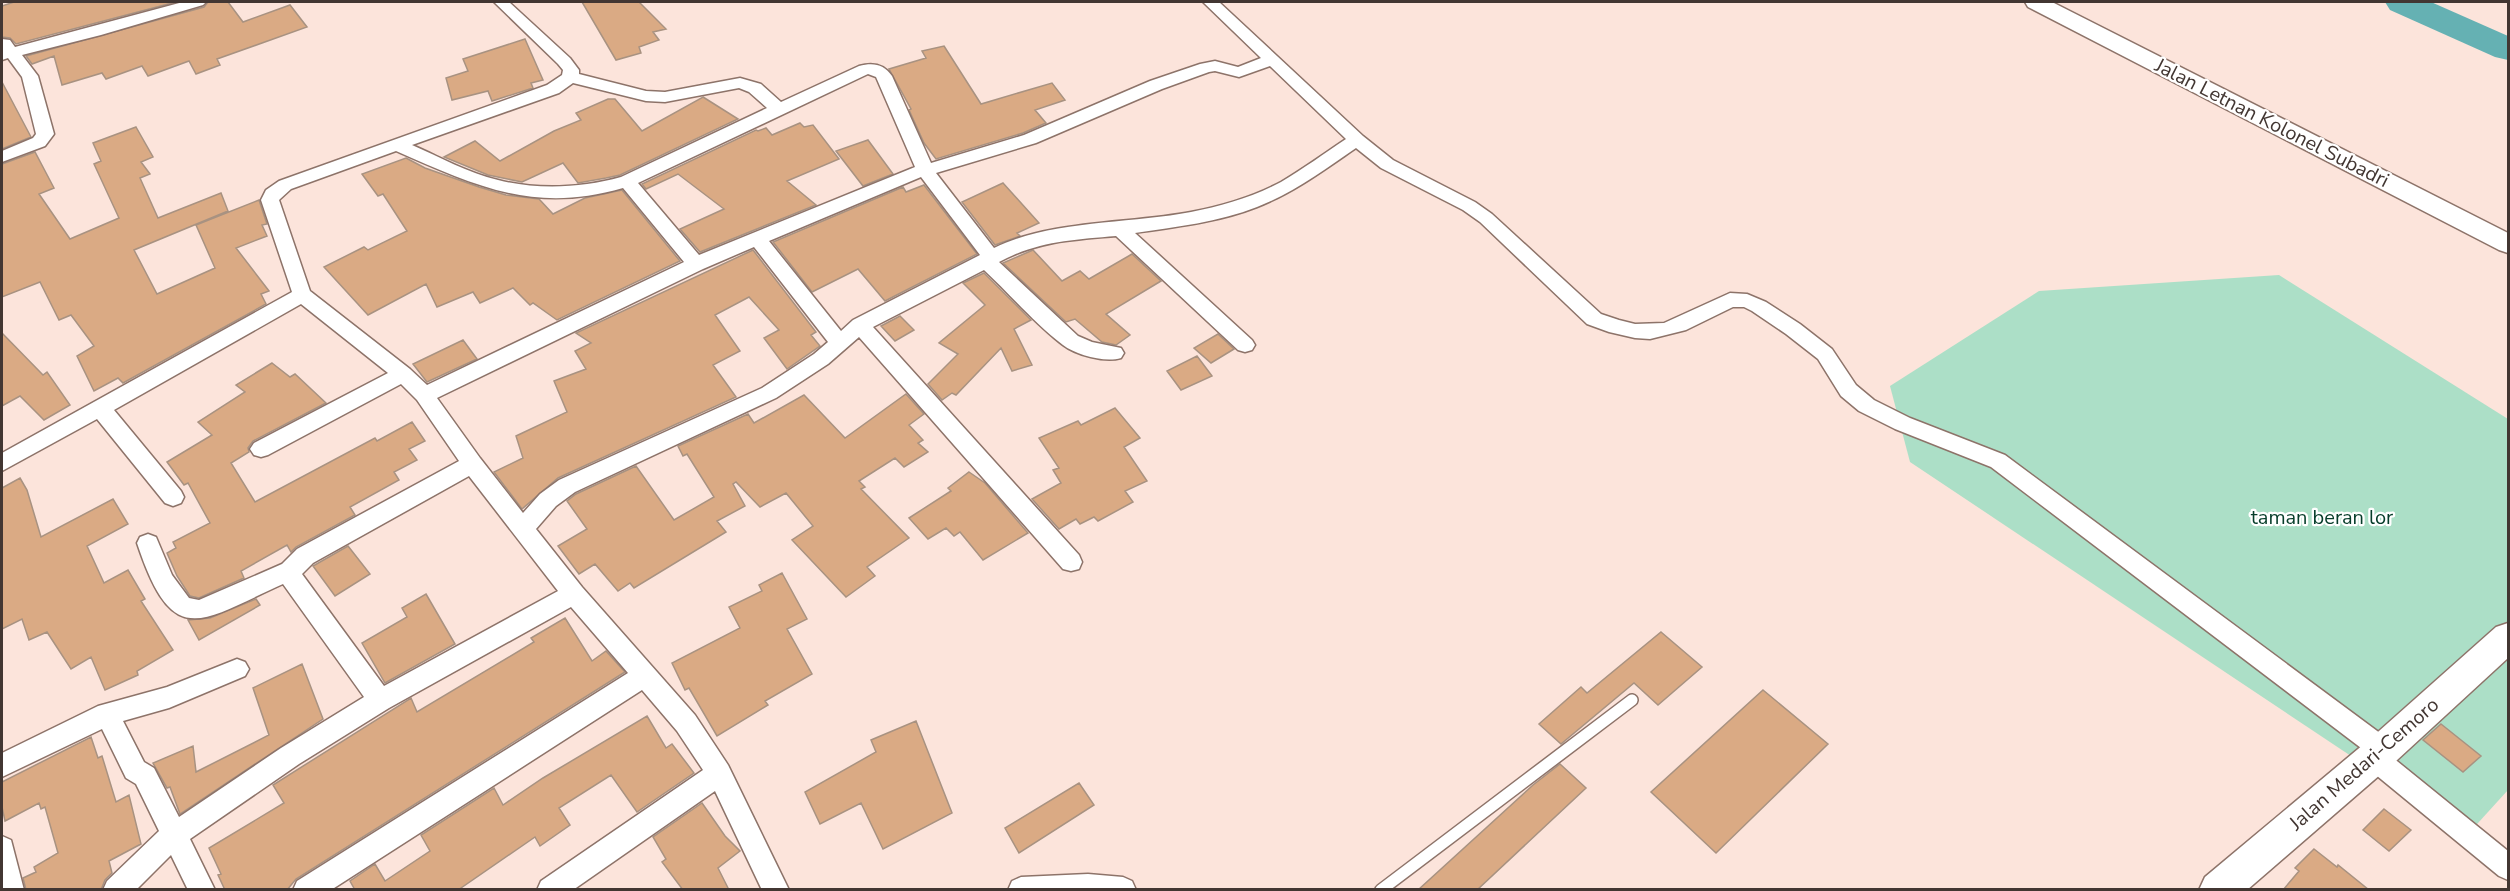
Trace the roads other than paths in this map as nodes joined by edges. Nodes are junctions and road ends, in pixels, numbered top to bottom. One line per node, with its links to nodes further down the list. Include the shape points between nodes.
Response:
1 (198, 2): 5 (street, via 95,32)
2 (501, 2): 7 (street, via 564,61 571,70)
3 (1211, 2): 6 (street)
4 (2036, 2): 16 (main road, Jalan Letnan Kolonel Subadri)
5 (5, 49): 11 (street, via 30,76 45,134 39,142)
6 (1272, 60): 9 (street); 12 (street, via 1239,72 1206,67 1030,139)
7 (570, 77): 8 (street, via 646,96 666,97 740,83 755,88); 10 (street, via 553,89)
8 (779, 110): 12 (street, via 865,69 880,70); 13 (street)
9 (1357, 140): 14 (street, via 1287,186 1250,203); 42 (street, via 1387,164 1486,218 1594,319 1651,334 1730,300 1754,303 1823,351 1851,393 1864,404 1884,416 1998,461)
10 (396, 144): 13 (street, via 496,186 550,193); 19 (street, via 285,185 272,194 270,200)
11 (2, 157)
12 (925, 170): 15 (street); 17 (street)
13 (627, 182): 18 (street)
14 (1120, 229): 17 (street, via 1033,239); 22 (street)
15 (757, 238): 18 (street); 21 (street)
16 (2508, 244)
17 (988, 259): 20 (street); 23 (street, via 1071,341)
18 (696, 264): 25 (street)
19 (302, 295): 24 (street); 26 (street)
20 (860, 325): 21 (street); 33 (street)
21 (838, 342): 31 (street, via 821,359 769,393 567,486 550,497)
22 (1245, 345)
23 (1114, 353)
24 (403, 374): 25 (street); 27 (street)
25 (424, 395): 29 (street)
26 (101, 409): 28 (street); 30 (street)
27 (261, 449)
28 (2, 463)
29 (472, 464): 31 (street); 34 (street, via 305,556)
30 (173, 496)
31 (523, 529): 35 (street)
32 (148, 543): 34 (street, via 155,565 178,603 188,610 211,606)
33 (1071, 562)
34 (290, 571): 39 (street)
35 (574, 594): 38 (street); 39 (street)
36 (2508, 637): 42 (main road, Jalan Medari-Cemoro)
37 (237, 669): 41 (street, via 169,697)
38 (645, 675): 44 (street, via 687,723); 51 (street)
39 (380, 700): 45 (street)
40 (1632, 700): 56 (lane)
41 (107, 714): 43 (street); 45 (street, via 135,770 145,776)
42 (2379, 754): 47 (street); 57 (main road, Jalan Medari-Cemoro)
43 (2, 765)
44 (719, 772): 52 (street); 53 (street)
45 (174, 836): 49 (street); 50 (street)
46 (2, 849): 48 (street)
47 (2508, 867)
48 (11, 890)
49 (116, 890)
50 (202, 890)
51 (306, 890)
52 (550, 890)
53 (776, 890)
54 (1021, 890): 55 (street)
55 (1123, 890)
56 (1381, 890)
57 (2218, 890)

